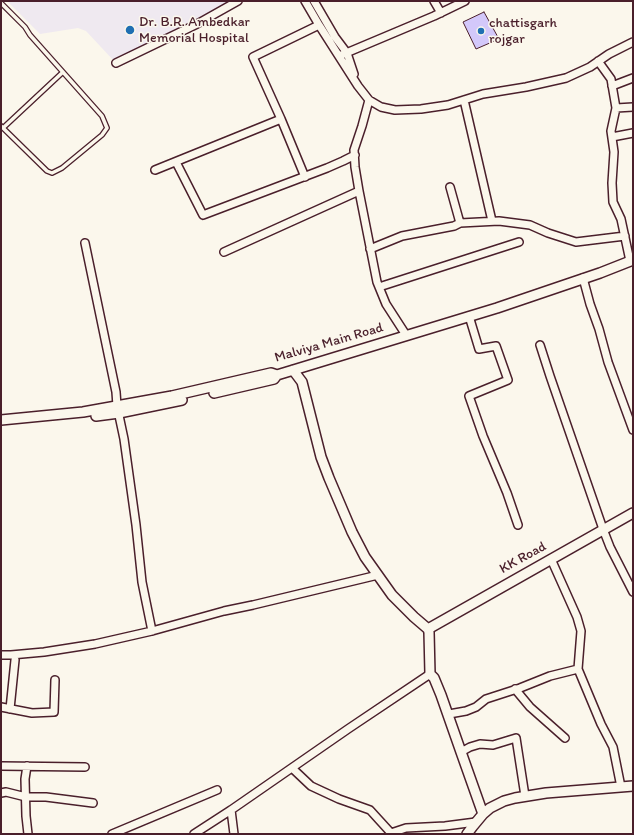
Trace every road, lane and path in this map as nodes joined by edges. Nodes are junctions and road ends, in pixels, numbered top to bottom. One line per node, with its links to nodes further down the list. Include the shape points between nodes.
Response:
1 (238, 1): 13 (street)
2 (305, 1): 8 (street)
3 (314, 1): 10 (street)
4 (434, 1): 7 (street)
5 (465, 1): 7 (street)
6 (1, 3): 14 (lane)
7 (440, 13): 10 (street)
8 (319, 25): 11 (street); 22 (street, via 253,57)
9 (633, 42): 12 (street)
10 (347, 54): 11 (street); 16 (street)
11 (339, 56): 16 (street)
12 (598, 61): 17 (street); 19 (street, via 566,78)
13 (116, 63)
14 (63, 72): 23 (lane); 23 (lane, via 102,116 107,128 102,135 62,168 52,173)
15 (633, 78): 17 (street)
16 (358, 86): 18 (street)
17 (612, 86): 21 (street)
18 (369, 100): 19 (street, via 381,107 395,110 421,109); 26 (street, via 354,150)
19 (464, 100): 32 (street)
20 (633, 107): 21 (street)
21 (616, 108): 25 (street)
22 (282, 119): 27 (street); 29 (street)
23 (2, 127)
24 (633, 133): 25 (street)
25 (612, 137): 34 (street, via 613,202)
26 (355, 155): 29 (street); 31 (street)
27 (176, 162): 28 (street); 29 (street, via 203,215)
28 (154, 170)
29 (305, 177)
30 (450, 187): 33 (street)
31 (359, 192): 37 (street); 38 (street)
32 (492, 221): 33 (street); 34 (street, via 530,225 576,242)
33 (460, 223): 37 (street, via 402,236)
34 (625, 236): 39 (street)
35 (518, 242): 41 (street)
36 (85, 243): 46 (street)
37 (370, 249): 41 (street)
38 (224, 252)
39 (632, 260): 40 (street, Malviya Main Road)
40 (583, 278): 42 (street, Malviya Main Road); 49 (street, via 608,362)
41 (379, 287): 43 (street, via 386,304)
42 (469, 316): 43 (street, Malviya Main Road); 51 (street, via 479,349 496,346 508,380 469,396)
43 (406, 336): 45 (street, Malviya Main Road)
44 (540, 345): 52 (street)
45 (294, 370): 46 (street, Malviya Main Road, via 277,375 274,379 226,387 170,403); 54 (street, via 302,382 321,457 329,478 352,532)
46 (118, 409): 47 (street); 48 (street, via 56,421); 57 (street, via 142,582)
47 (1, 420)
48 (1, 426)
49 (633, 430)
50 (633, 513): 52 (street, KK Road)
51 (518, 525)
52 (603, 529): 53 (street, KK Road); 55 (street)
53 (551, 559): 56 (street, KK Road); 60 (street, via 581,631)
54 (378, 575): 56 (street, via 392,595); 57 (street, via 224,611)
55 (633, 592)
56 (428, 628): 61 (street)
57 (152, 631): 58 (street, via 95,644 44,652)
58 (1, 655)
59 (15, 660): 65 (street)
60 (578, 670): 63 (street, via 550,676); 74 (street, via 613,747)
61 (430, 674): 66 (street); 72 (street)
62 (55, 680): 65 (street, via 54,712 32,713)
63 (515, 689): 66 (street, via 486,699 466,711); 67 (street, via 530,707)
64 (1, 707): 65 (street)
65 (10, 709)
66 (449, 714): 68 (street)
67 (565, 738)
68 (461, 752): 77 (street, via 480,744 493,744 516,738); 81 (street)
69 (1, 766): 70 (street)
70 (27, 766): 71 (street); 78 (street)
71 (85, 767)
72 (292, 768): 80 (street); 87 (street, via 311,786 370,810)
73 (633, 786): 74 (street)
74 (621, 787): 77 (street)
75 (217, 790): 84 (street)
76 (1, 793): 78 (street)
77 (525, 796): 81 (street, via 504,801)
78 (26, 797): 79 (street); 83 (street)
79 (93, 802)
80 (231, 810): 85 (street); 86 (street)
81 (483, 814): 82 (street)
82 (476, 822): 87 (street, via 406,828); 88 (street)
83 (28, 834)
84 (112, 834)
85 (194, 834)
86 (234, 834)
87 (390, 834)
88 (467, 834)

